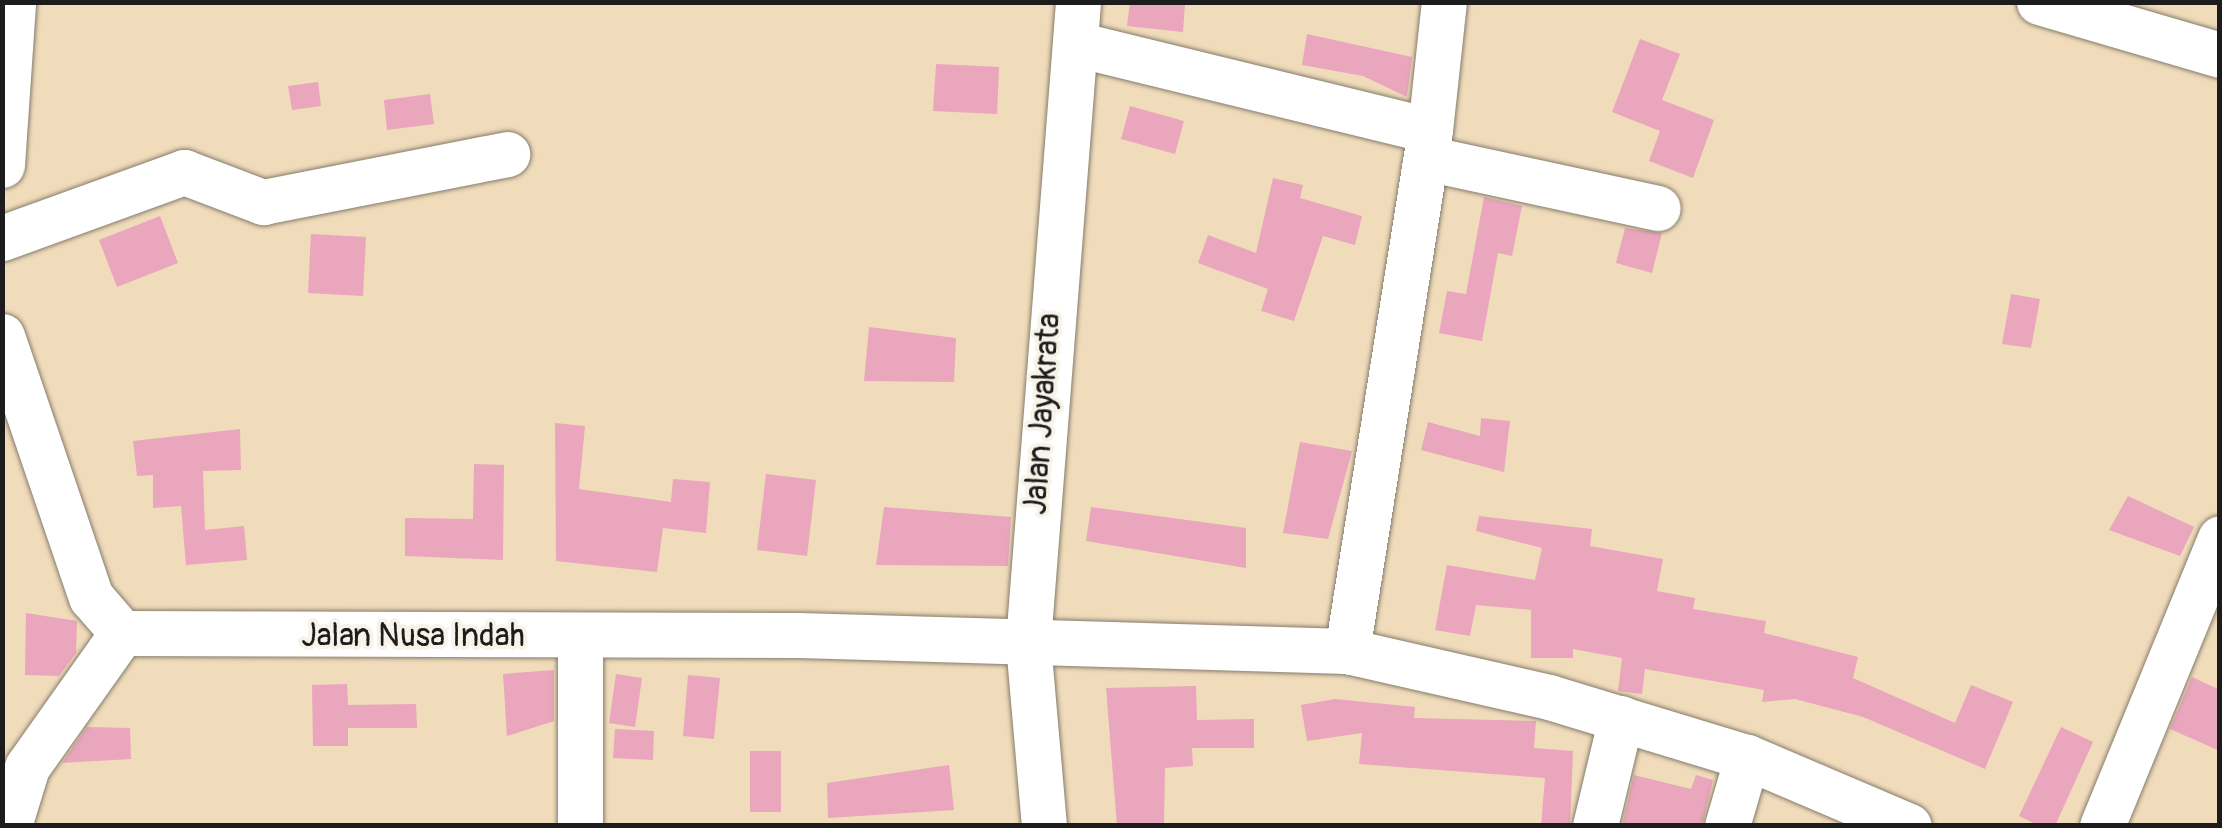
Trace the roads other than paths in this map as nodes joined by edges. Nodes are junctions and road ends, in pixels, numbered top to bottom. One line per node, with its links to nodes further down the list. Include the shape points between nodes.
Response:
1 (13, 2): 6 (street)
2 (1444, 2): 7 (street)
3 (2039, 2): 5 (street)
4 (1077, 23): 7 (street); 16 (street, Jalan Jayakrata)
5 (2220, 55)
6 (6, 73): 9 (street)
7 (1428, 144): 10 (street); 17 (street)
8 (506, 154): 11 (street, via 262,202 184,172)
9 (2, 165)
10 (1658, 208)
11 (2, 238)
12 (2, 336): 14 (street, via 92,597)
13 (2220, 538): 26 (street)
14 (122, 633): 15 (street, Jalan Nusa Indah); 20 (street, via 27,767)
15 (580, 635): 16 (street, Jalan Nusa Indah); 21 (street)
16 (1028, 642): 17 (street, Jalan Nusa Indah); 22 (street, Jalan Jayakrata)
17 (1347, 651): 18 (street, Jalan Nusa Indah)
18 (1621, 718): 19 (street, Jalan Nusa Indah); 23 (street)
19 (1747, 757): 24 (street); 25 (street, Jalan Nusa Indah)
20 (9, 826)
21 (580, 826)
22 (1044, 826)
23 (1595, 826)
24 (1727, 826)
25 (1909, 826)
26 (2102, 826)

